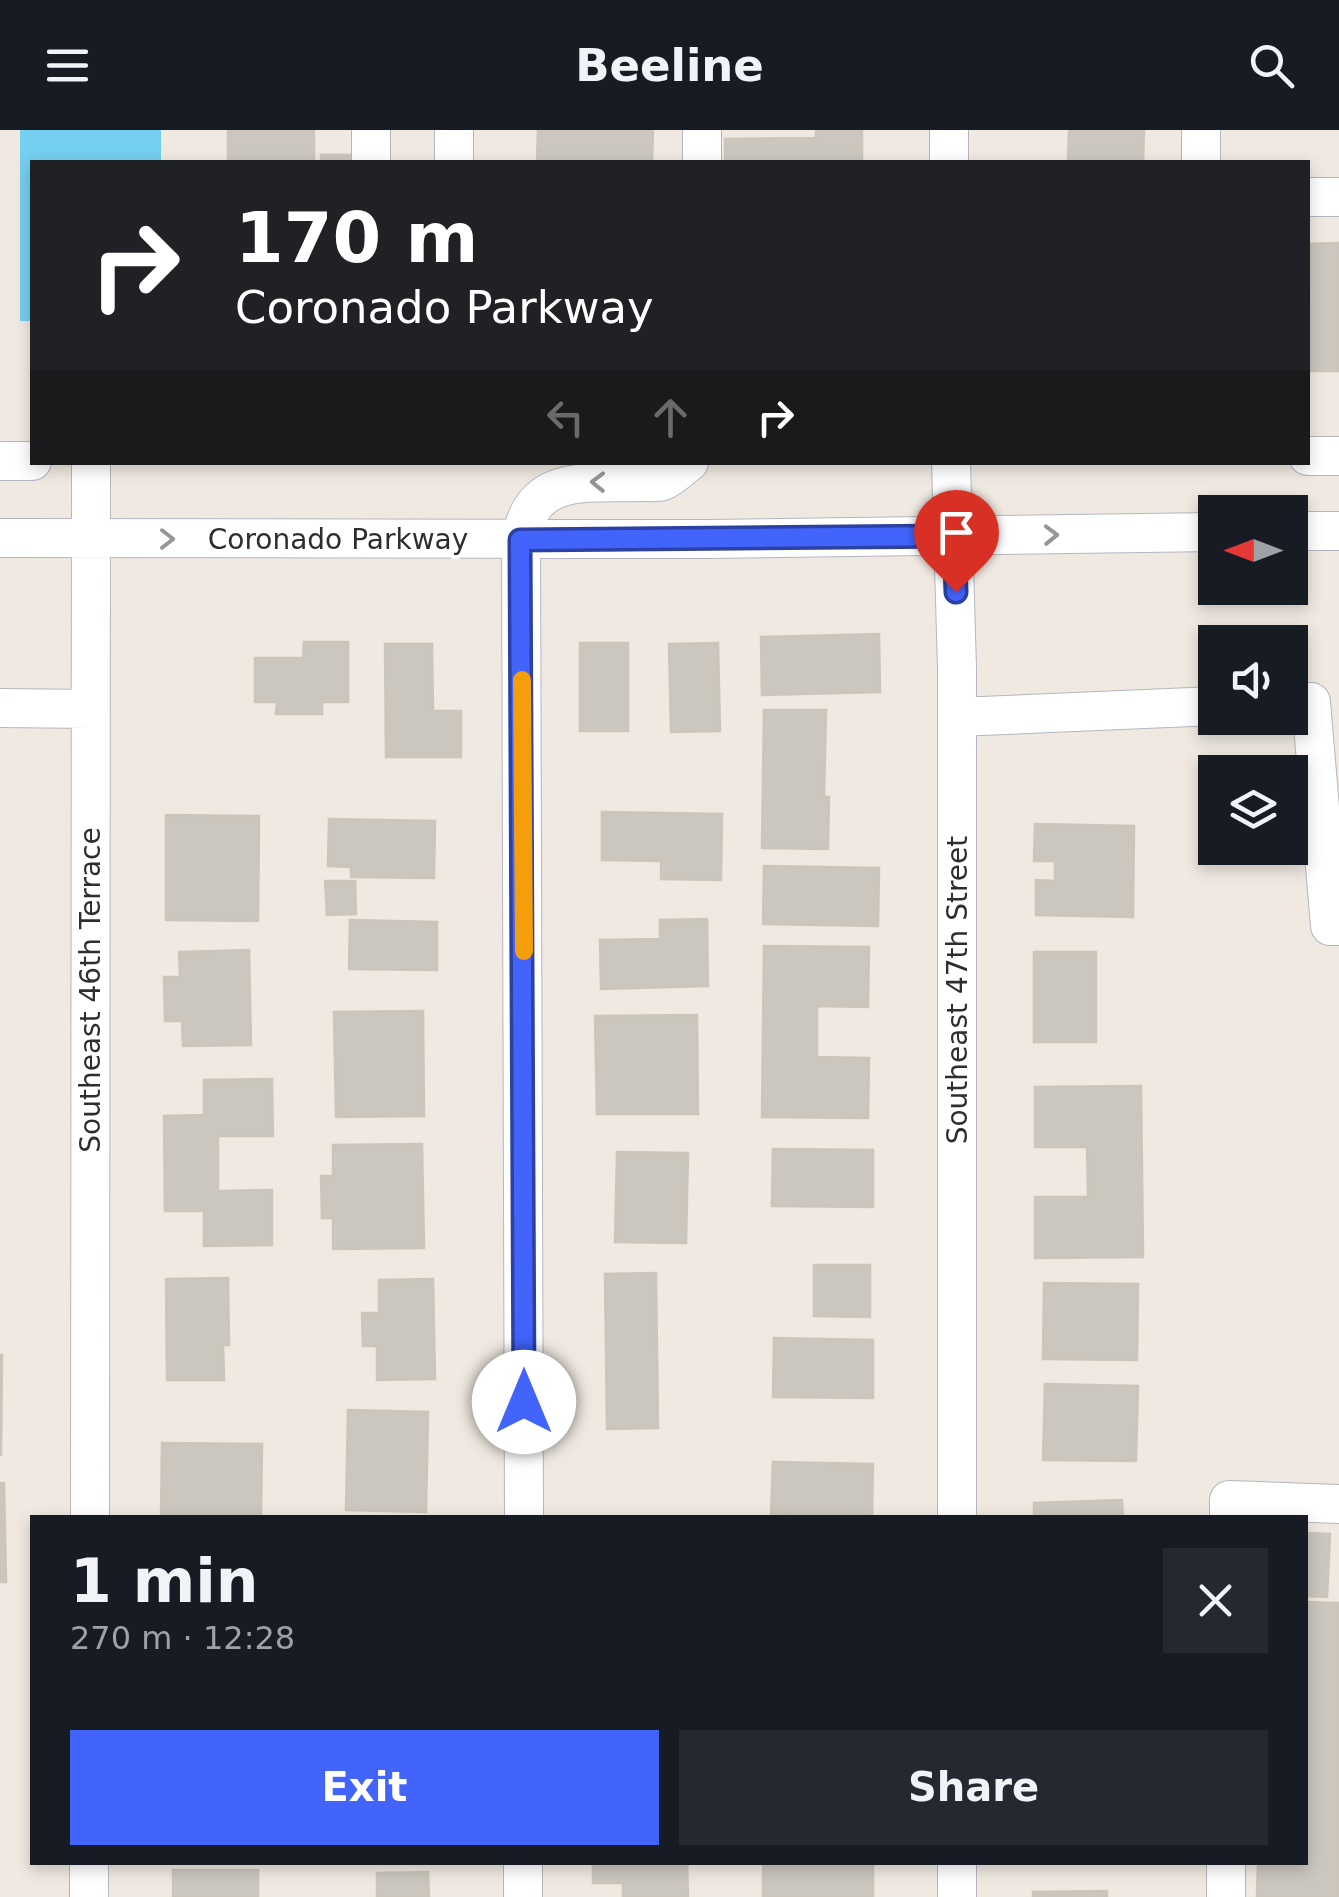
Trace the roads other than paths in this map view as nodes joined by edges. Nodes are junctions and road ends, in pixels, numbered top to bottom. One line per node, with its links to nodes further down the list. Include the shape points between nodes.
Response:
1 (371, 130): 6 (street)
2 (454, 130): 7 (street)
3 (702, 130): 8 (street)
4 (949, 130): 9 (street)
5 (1201, 130): 10 (street)
6 (371, 160)
7 (454, 160)
8 (702, 160)
9 (949, 160)
10 (1201, 160)
11 (1339, 197): 12 (street)
12 (1310, 198)
13 (1310, 456): 14 (street)
14 (1339, 456)
15 (0, 461): 16 (street)
16 (30, 461)
17 (91, 465): 25 (street, Southeast 46th Terrace)
18 (685, 465): 26 (street, one-way to 26, via 662,482 556,488 523,522)
19 (951, 465): 23 (street, Southeast 47th Street)
20 (1308, 531): 21 (street)
21 (1339, 531)
22 (1198, 532): 23 (street, Coronado Parkway, one-way to 22)
23 (954, 536): 26 (street, Coronado Parkway); 31 (street, Southeast 47th Street)
24 (0, 538): 25 (street, Coronado Parkway)
25 (91, 539): 26 (street, Coronado Parkway, one-way to 26); 30 (street, Southeast 46th Terrace)
26 (520, 540): 35 (street)
27 (1308, 702): 32 (street, via 1330,926)
28 (1198, 707): 31 (street)
29 (0, 708): 30 (street)
30 (91, 709): 34 (street, Southeast 46th Terrace)
31 (957, 717): 36 (street, Southeast 47th Street)
32 (1339, 926)
33 (1329, 1504): 37 (street, via 1229,1500)
34 (90, 1515)
35 (524, 1515)
36 (957, 1515)
37 (1229, 1515)
38 (89, 1865): 42 (street)
39 (524, 1865): 43 (street)
40 (956, 1865): 44 (street)
41 (1226, 1865): 45 (street)
42 (88, 1897)
43 (523, 1897)
44 (956, 1897)
45 (1226, 1897)

